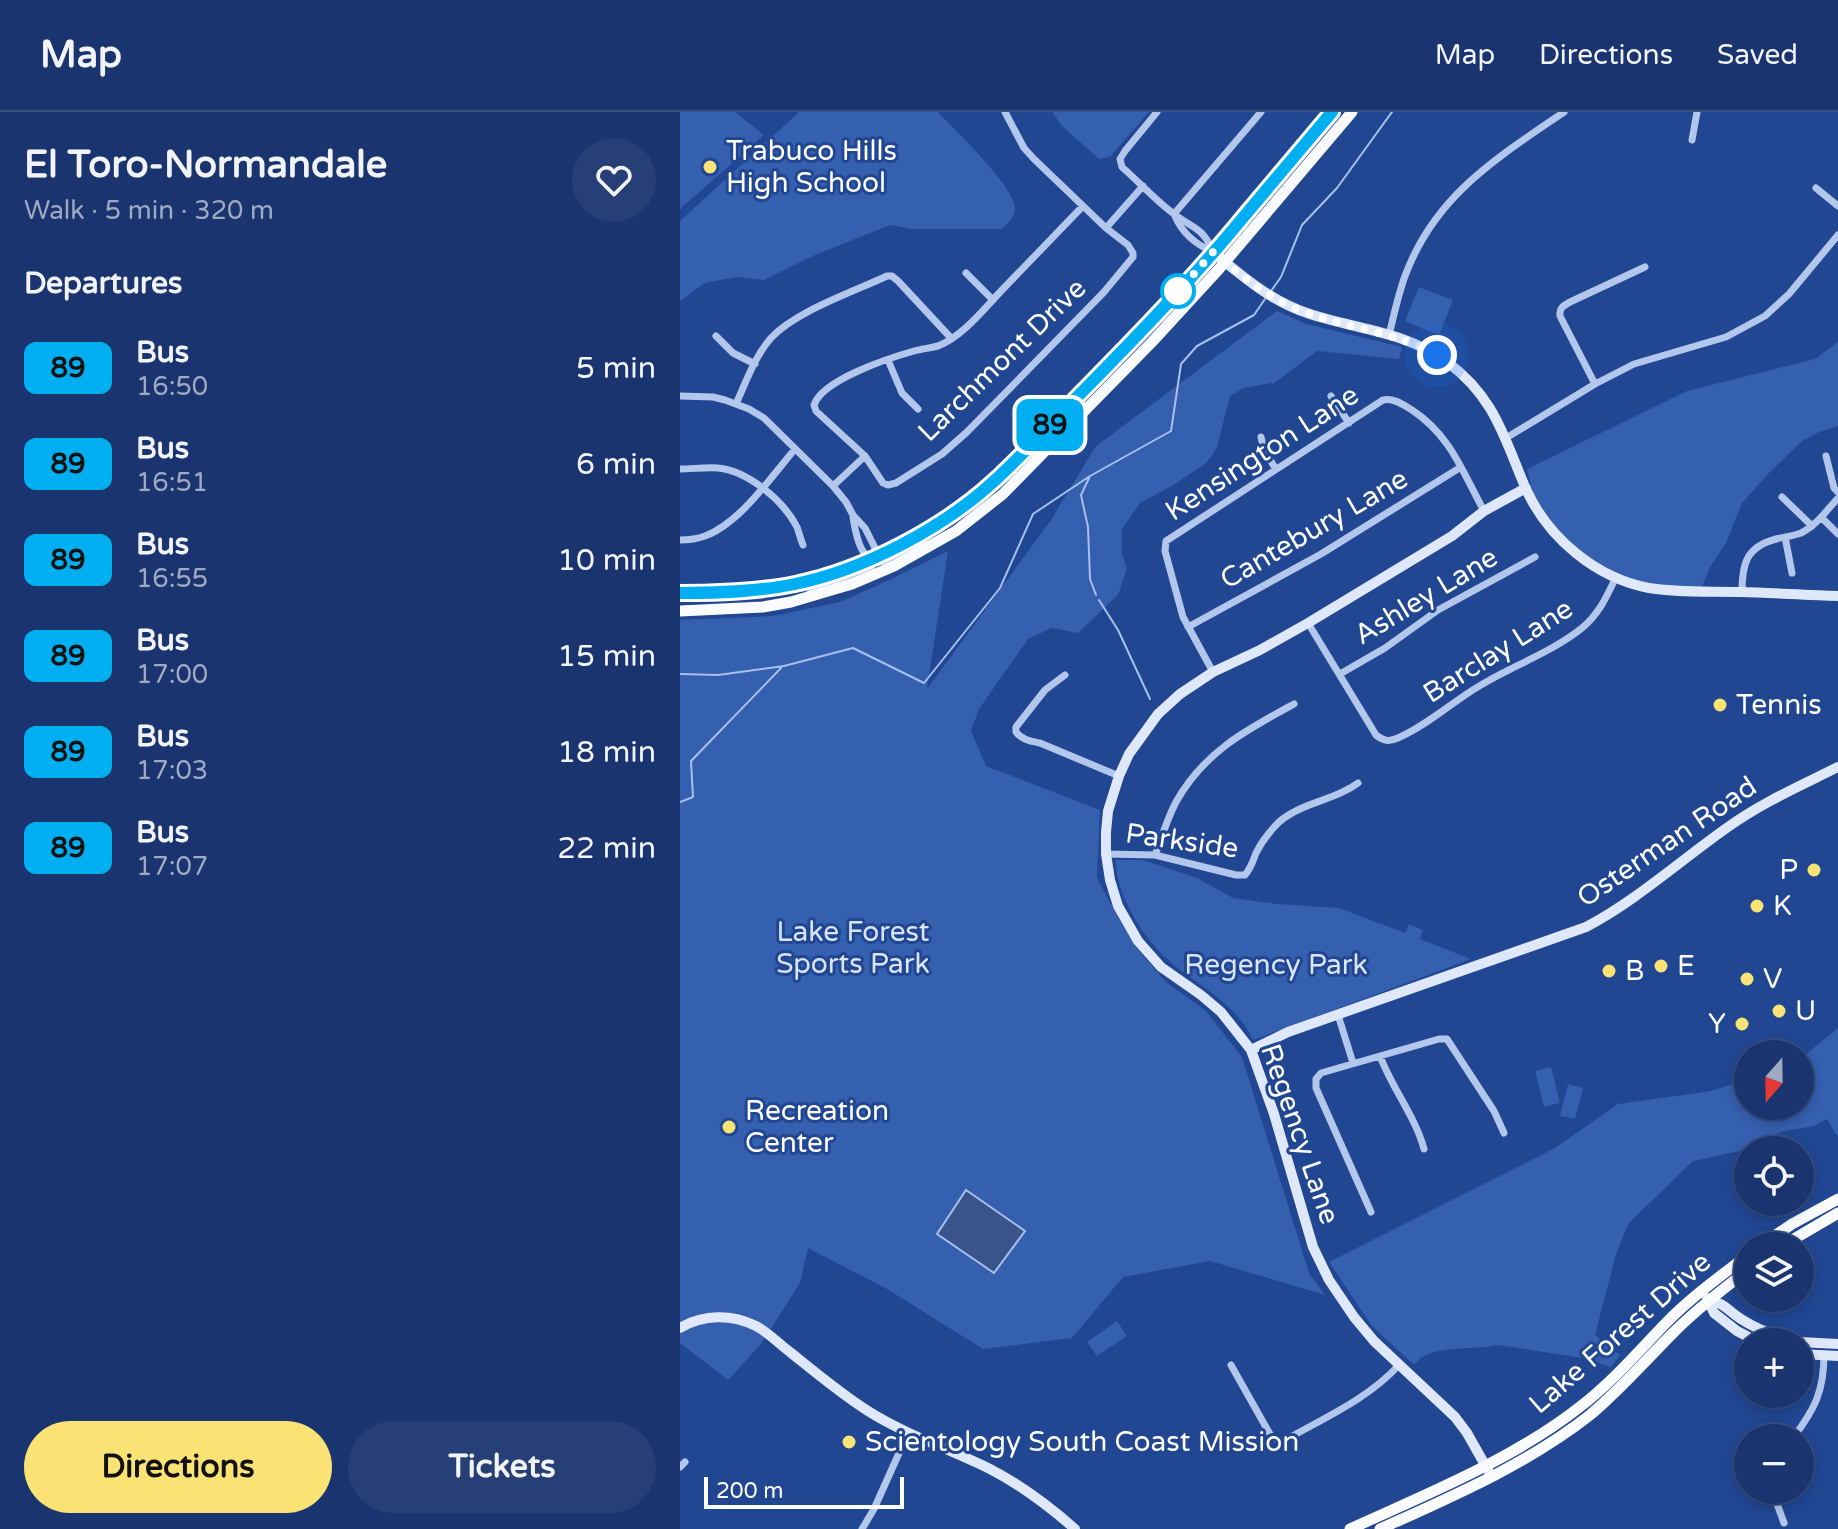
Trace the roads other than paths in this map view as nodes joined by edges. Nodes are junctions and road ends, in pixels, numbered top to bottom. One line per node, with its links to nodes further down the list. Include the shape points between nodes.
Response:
1 (1005, 112): 11 (street, via 1024,148)
2 (1157, 112): 9 (street, via 1120,159)
3 (1261, 112): 13 (street)
4 (1332, 112): 16 (main road)
5 (1352, 112): 17 (main road)
6 (1564, 112): 21 (street, via 1485,168 1451,200 1409,267)
7 (1697, 112): 8 (street)
8 (1692, 140)
9 (1143, 186): 13 (street); 14 (street)
10 (1816, 188): 12 (street)
11 (1083, 206): 14 (street); 20 (street)
12 (1838, 206)
13 (1174, 214): 16 (street, via 1207,237)
14 (1106, 228): 35 (street, Larchmont Drive, via 1128,245 1132,261 967,432 942,454 888,485)
15 (1838, 235): 26 (street, via 1765,316 1726,337 1634,364)
16 (1213, 252): 17 (street); 55 (main road, via 993,482 941,522)
17 (1225, 262): 21 (street, via 1285,304); 52 (main road, via 1014,484)
18 (1645, 267): 26 (street, via 1559,311)
19 (966, 273): 20 (street)
20 (993, 300): 23 (street)
21 (1389, 335): 33 (street, via 1427,349 1462,373)
22 (716, 336): 25 (street)
23 (951, 338): 24 (street); 25 (street, via 898,281 887,276 792,319 771,338)
24 (888, 360): 30 (street, via 902,393); 35 (street, via 838,381 814,405)
25 (755, 364): 29 (street)
26 (1595, 384): 33 (street)
27 (680, 396): 29 (street)
28 (1331, 396): 31 (street)
29 (736, 404): 34 (street, via 764,418)
30 (918, 409)
31 (1349, 423): 37 (street, Kensington Lane, via 1390,399 1435,428); 39 (street, Kensington Lane)
32 (1261, 437): 39 (street)
33 (1506, 438): 42 (street)
34 (795, 449): 40 (street); 41 (street)
35 (865, 456): 40 (street)
36 (1826, 456): 43 (street)
37 (1461, 467): 46 (street); 64 (street, Cantebury Lane, via 1321,554)
38 (680, 469): 41 (street, via 731,471)
39 (1276, 469): 64 (street, Kensington Lane, via 1165,543)
40 (833, 486): 55 (street, via 865,528)
41 (762, 487): 51 (street, via 720,529); 53 (street, via 785,511)
42 (1526, 488): 46 (street, Regency Lane); 57 (street, via 1565,544)
43 (1838, 492)
44 (1782, 497): 48 (street)
45 (1838, 498): 47 (street)
46 (1484, 511): 63 (street, Regency Lane)
47 (1821, 517): 48 (street); 49 (street)
48 (1812, 526): 50 (street)
49 (1838, 534)
50 (1785, 537): 56 (street); 58 (street, via 1751,553 1743,567)
51 (680, 540)
52 (936, 542): 55 (street, via 887,561); 61 (main road, via 852,584)
53 (803, 545)
54 (1535, 557): 66 (street, Ashley Lane, via 1438,610)
55 (873, 558): 59 (main road, via 796,584); 61 (street, via 871,567 818,587)
56 (1792, 573)
57 (1616, 577): 58 (street, via 1663,590); 66 (street, Barclay Lane, via 1594,617 1571,636 1399,738 1376,735)
58 (1742, 592): 60 (street)
59 (680, 593)
60 (1838, 596)
61 (805, 598): 62 (main road, via 763,607)
62 (680, 611)
63 (1308, 623): 65 (street, Regency Lane); 66 (street)
64 (1188, 627): 65 (street)
65 (1213, 672): 70 (street, Regency Lane, via 1158,714)
66 (1340, 674)
67 (1065, 675): 70 (street, via 1045,690 1016,732)
68 (1294, 704): 73 (street, via 1206,761 1175,804)
69 (1838, 767): 74 (street, Osterman Road, via 1750,812 1586,927)
70 (1119, 776): 72 (street, Regency Lane, via 1108,811)
71 (1358, 783): 73 (street, Parkside, via 1280,821 1245,875)
72 (1106, 854): 73 (street, Parkside); 75 (street, Regency Lane, via 1118,906 1138,941 1161,967 1221,1012)
73 (1155, 855)
74 (1338, 1015): 75 (street, Osterman Road); 77 (street)
75 (1251, 1050): 97 (street, Regency Lane, via 1319,1261 1354,1317)
76 (1380, 1056): 77 (street); 78 (street, via 1447,1039); 79 (street)
77 (1353, 1063): 81 (street, via 1321,1073 1315,1083)
78 (1504, 1133)
79 (1424, 1149)
80 (1838, 1199): 83 (main road)
81 (1371, 1212)
82 (1838, 1213): 84 (main road)
83 (1780, 1232)
84 (1806, 1232)
85 (1734, 1268): 87 (main road, Lake Forest Drive)
86 (1734, 1278): 87 (main road, Lake Forest Drive)
87 (1705, 1296): 89 (street, via 1714,1313); 90 (street); 100 (main road, Lake Forest Drive, via 1665,1324 1581,1406)
88 (680, 1328): 99 (street, via 720,1316 758,1327 850,1399)
89 (1734, 1328)
90 (1757, 1328)
91 (1838, 1344): 93 (street)
92 (1814, 1347): 93 (street)
93 (1824, 1350): 94 (street); 95 (street); 98 (street, via 1823,1383)
94 (1814, 1352)
95 (1838, 1356)
96 (1231, 1365): 97 (street, via 1271,1436 1280,1441 1362,1397)
97 (1399, 1365): 100 (street, Regency Lane, via 1455,1417)
98 (1804, 1424)
99 (908, 1433): 103 (street); 104 (street, via 1013,1482)
100 (1488, 1471): 105 (main road, Lake Forest Drive); 106 (main road, Lake Forest Drive)
101 (1777, 1504): 102 (street)
102 (1784, 1523)
103 (862, 1529)
104 (1075, 1529)
105 (1350, 1529)
106 (1380, 1529)

